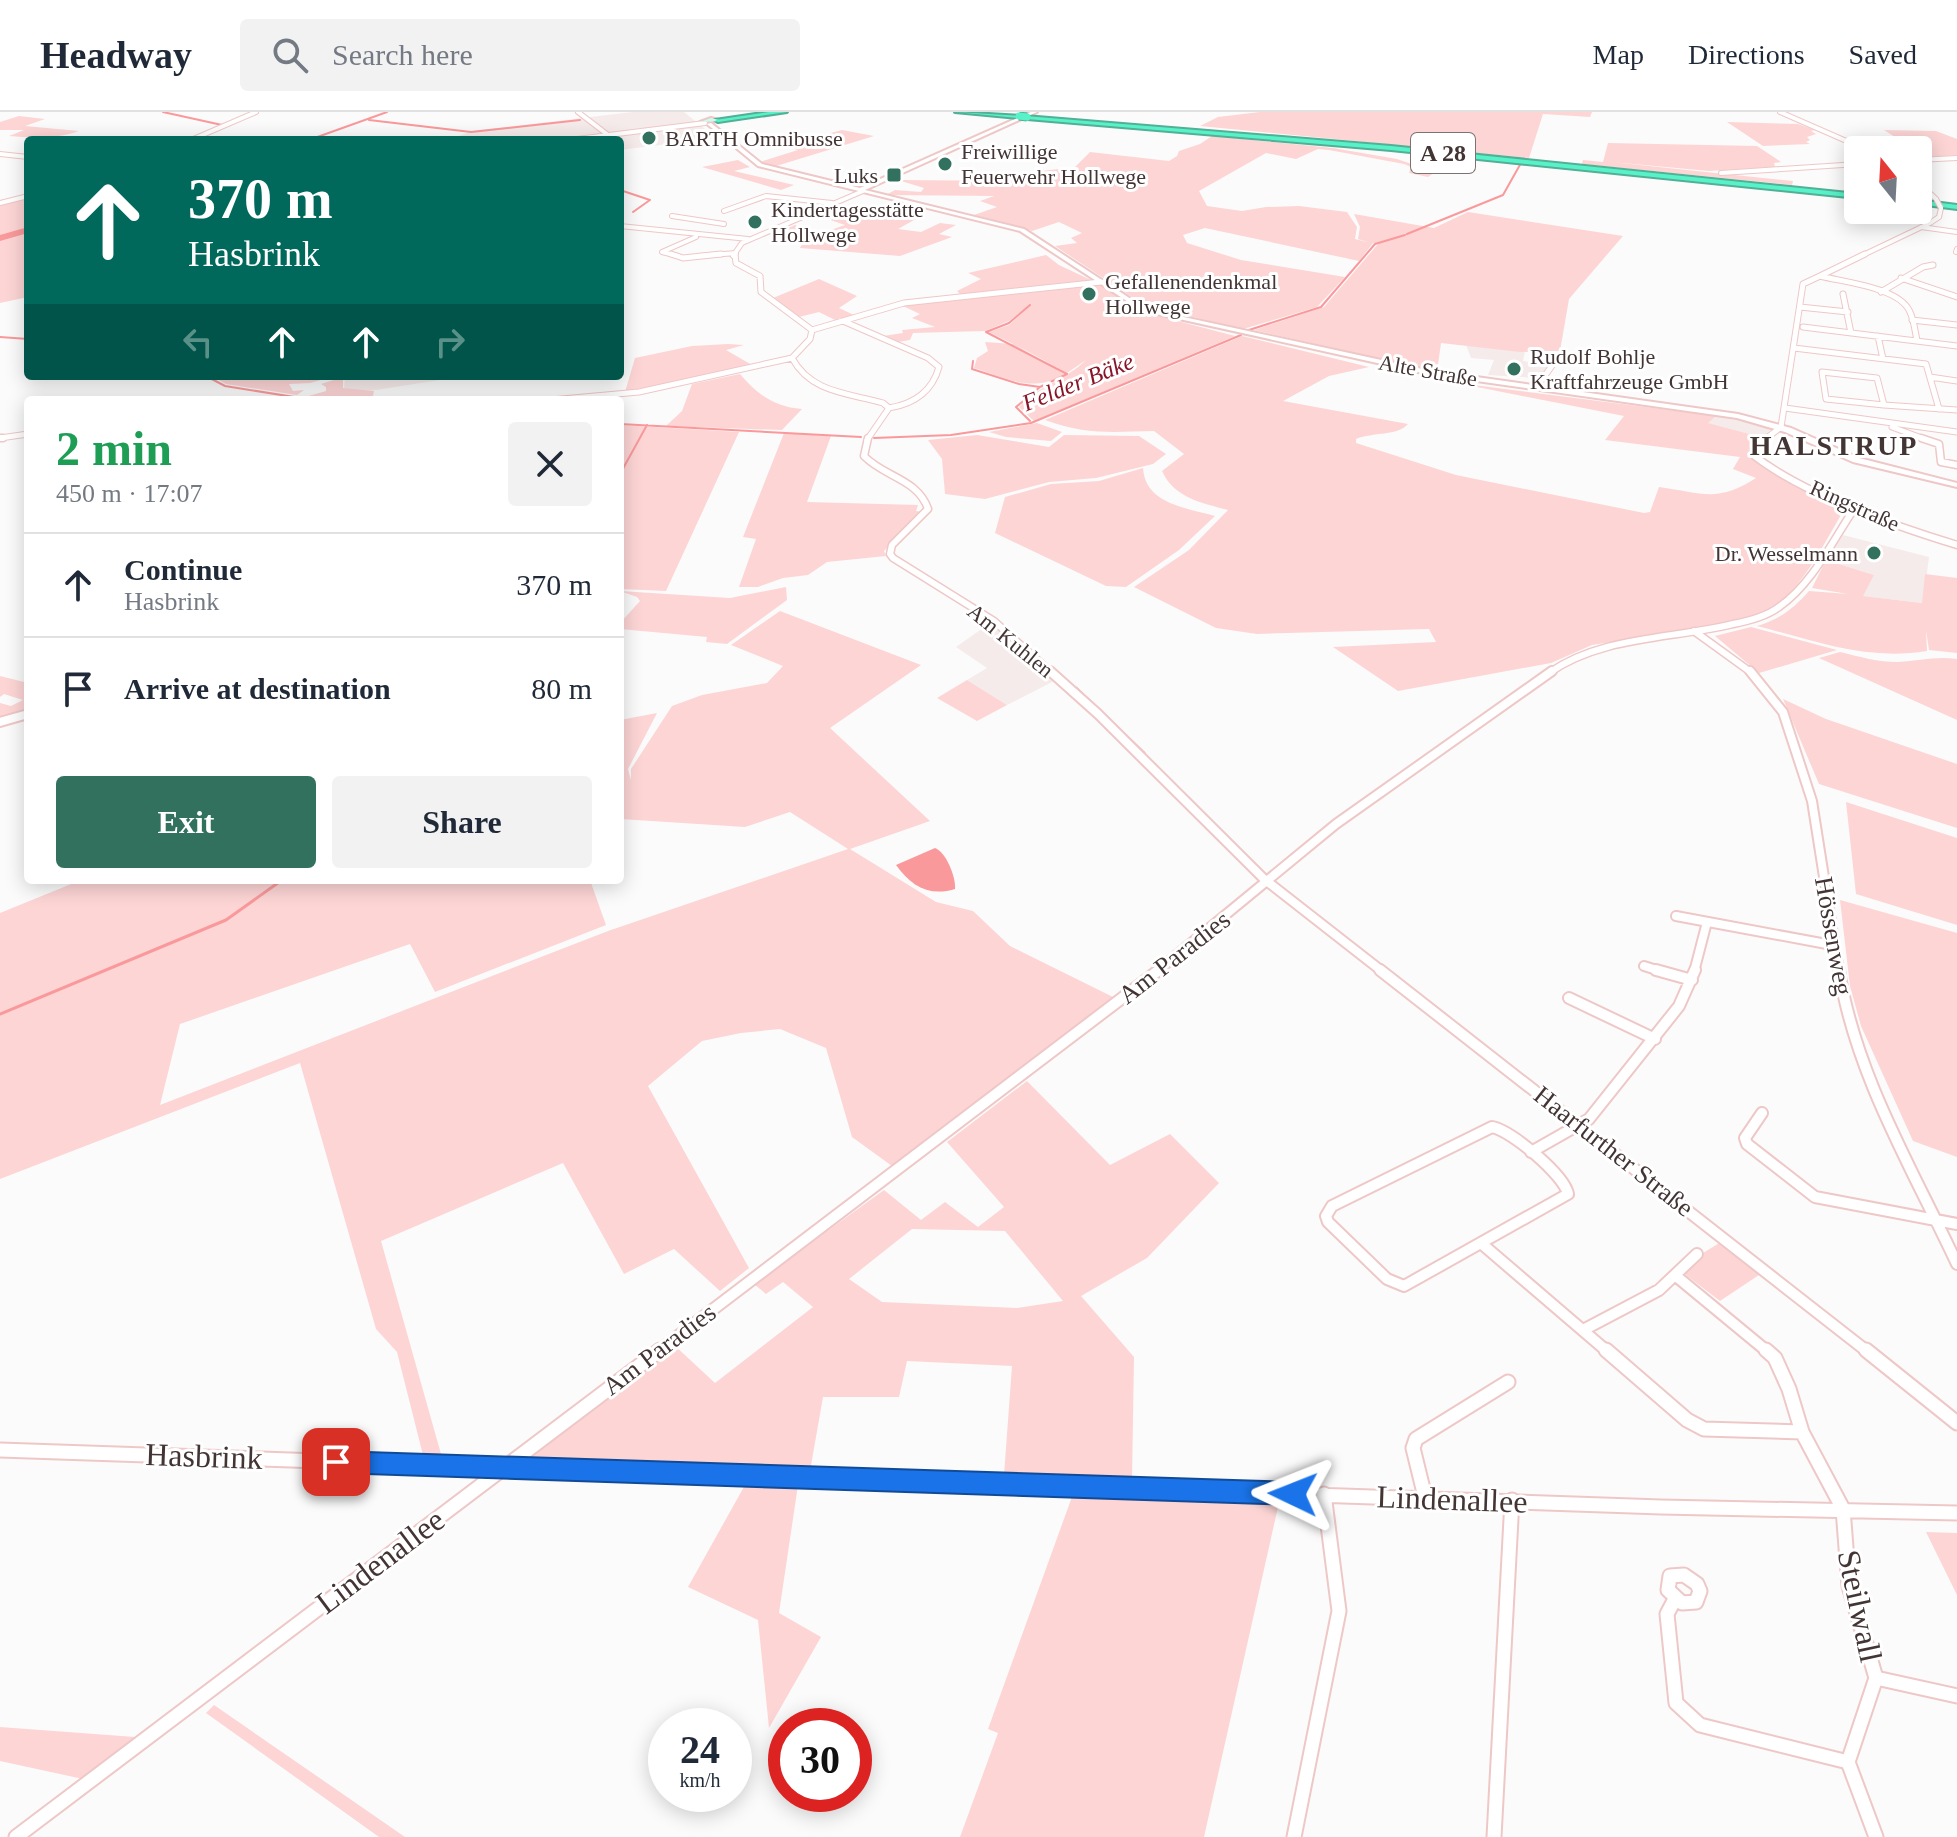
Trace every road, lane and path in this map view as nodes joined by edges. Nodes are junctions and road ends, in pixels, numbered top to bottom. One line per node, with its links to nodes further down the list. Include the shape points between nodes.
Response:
1 (256, 112): 12 (street)
2 (578, 112): 11 (street)
3 (777, 112): 9 (highway)
4 (784, 112): 9 (highway)
5 (958, 112): 8 (highway, A 28)
6 (983, 112): 8 (highway, A 28)
7 (1780, 112): 14 (street)
8 (1027, 115): 21 (street); 23 (highway, A 28)
9 (765, 116): 10 (highway)
10 (710, 121): 11 (street); 21 (street, Alte Straße, via 760,165)
11 (608, 135): 13 (street)
12 (200, 136)
13 (600, 136)
14 (1844, 140)
15 (0, 154): 16 (street)
16 (24, 157)
17 (1957, 158): 18 (street)
18 (1932, 159)
19 (1844, 165): 20 (street)
20 (1721, 173)
21 (861, 190): 28 (street); 45 (street, Alte Straße, via 1017,228)
22 (774, 194): 25 (street)
23 (1844, 194)
24 (1932, 195): 33 (street, bridge, via 1941,208)
25 (766, 196): 28 (street); 31 (street)
26 (24, 197): 27 (street)
27 (0, 203)
28 (835, 203): 40 (street)
29 (1932, 203): 30 (highway)
30 (1957, 206)
31 (724, 211)
32 (672, 216): 34 (street)
33 (1932, 221)
34 (724, 224)
35 (1926, 224): 37 (street, bridge)
36 (624, 226): 39 (street)
37 (1921, 227): 38 (street); 43 (street)
38 (1957, 232)
39 (699, 235): 40 (street); 41 (street, via 662,252 675,257)
40 (750, 240): 41 (street)
41 (736, 253): 55 (street, via 734,261 761,277 761,292)
42 (1933, 265): 44 (street)
43 (1820, 276): 46 (street); 49 (street, via 1803,284)
44 (1901, 278): 46 (street); 48 (street)
45 (1101, 282): 52 (street, via 904,303); 66 (street, Alte Straße, via 1154,312 1427,372)
46 (1881, 292): 51 (street, via 1905,304)
47 (1843, 294): 50 (street)
48 (1957, 297)
49 (1800, 307): 50 (street); 60 (street)
50 (1848, 314): 56 (street)
51 (1912, 320): 53 (street); 58 (street)
52 (843, 321): 55 (street); 70 (street, via 939,367 921,397)
53 (1957, 325)
54 (1803, 327): 56 (street)
55 (813, 328): 62 (street)
56 (1851, 333): 57 (street)
57 (1878, 336): 58 (street); 63 (street)
58 (1917, 341): 59 (street)
59 (1957, 346)
60 (1794, 348): 63 (street, via 1857,356 1867,362 1884,363); 71 (street)
61 (1559, 356): 66 (street)
62 (792, 358): 67 (street, via 639,392); 70 (street, via 806,380)
63 (1883, 359): 64 (street, via 1926,364)
64 (1930, 377): 65 (street); 72 (street)
65 (1957, 381)
66 (1536, 388): 76 (street, Alte Straße)
67 (595, 396)
68 (1826, 399): 69 (street); 69 (street, via 1822,372 1877,378); 74 (street)
69 (1884, 406): 72 (street)
70 (889, 408): 89 (street, Am Kuhlen, via 867,439 864,456 917,490 928,509 892,545 890,554 994,621 1098,714)
71 (1785, 408): 74 (street); 76 (street)
72 (1939, 409): 73 (street)
73 (1957, 410)
74 (1828, 416): 75 (street)
75 (1878, 422): 77 (street); 81 (street)
76 (1781, 427): 83 (street, Alte Straße, via 1856,460); 84 (street, Ringstraße, via 1751,450 1754,457)
77 (1937, 431): 78 (street); 81 (street)
78 (1957, 432)
79 (24, 435): 80 (street)
80 (0, 438)
81 (1939, 444): 82 (street, via 1941,462)
82 (1957, 465)
83 (1957, 485)
84 (1860, 507): 85 (street, Ringstraße); 86 (street, Am Paradies, via 1779,609 1753,620)
85 (1957, 545)
86 (1694, 631): 89 (street, Am Paradies, via 1602,648 1558,667 1336,824); 92 (street, Hössenweg, via 1752,673 1783,712 1812,801)
87 (24, 715): 88 (street)
88 (0, 722)
89 (1269, 882): 98 (street, Haarfurther Straße); 111 (street, Am Paradies, via 1049,1056)
90 (1676, 916): 91 (street)
91 (1707, 922): 92 (street); 94 (street)
92 (1832, 945): 100 (street, Hössenweg, via 1869,1077)
93 (1644, 966): 94 (street)
94 (1692, 980): 96 (street)
95 (1569, 998): 96 (street)
96 (1655, 1039): 98 (street, via 1589,1119)
97 (1762, 1113): 100 (street, via 1745,1138 1747,1144 1809,1194)
98 (1579, 1124): 99 (street); 108 (street, Haarfurther Straße)
99 (1531, 1152): 102 (street, via 1566,1183 1568,1194); 102 (street, via 1502,1129 1485,1128 1327,1211 1328,1222 1400,1286)
100 (1937, 1219): 101 (street); 104 (street, Hössenweg)
101 (1957, 1224)
102 (1482, 1244): 106 (street)
103 (1697, 1254): 105 (street)
104 (1957, 1264)
105 (1676, 1276): 106 (street); 109 (street, via 1775,1358)
106 (1585, 1329): 109 (street, via 1687,1420 1704,1429)
107 (1508, 1382): 113 (street, via 1416,1439 1413,1448)
108 (1957, 1423)
109 (1802, 1432): 115 (street)
110 (0, 1450): 111 (street, Hasbrink)
111 (504, 1467): 112 (street, Lindenallee); 121 (street, Lindenallee)
112 (1324, 1494): 113 (street, Lindenallee); 122 (street, via 1339,1611)
113 (1425, 1497): 114 (street, Lindenallee)
114 (1512, 1500): 115 (street, Lindenallee); 123 (street)
115 (1843, 1509): 116 (street, Lindenallee); 118 (street, Steilwall, via 1849,1586)
116 (1957, 1513)
117 (1675, 1599): 120 (street, via 1667,1614 1681,1710 1700,1725)
118 (1876, 1678): 119 (street); 120 (street, Steilwall)
119 (1957, 1696)
120 (1848, 1762): 124 (street)
121 (16, 1837)
122 (1294, 1837)
123 (1494, 1837)
124 (1876, 1837)

